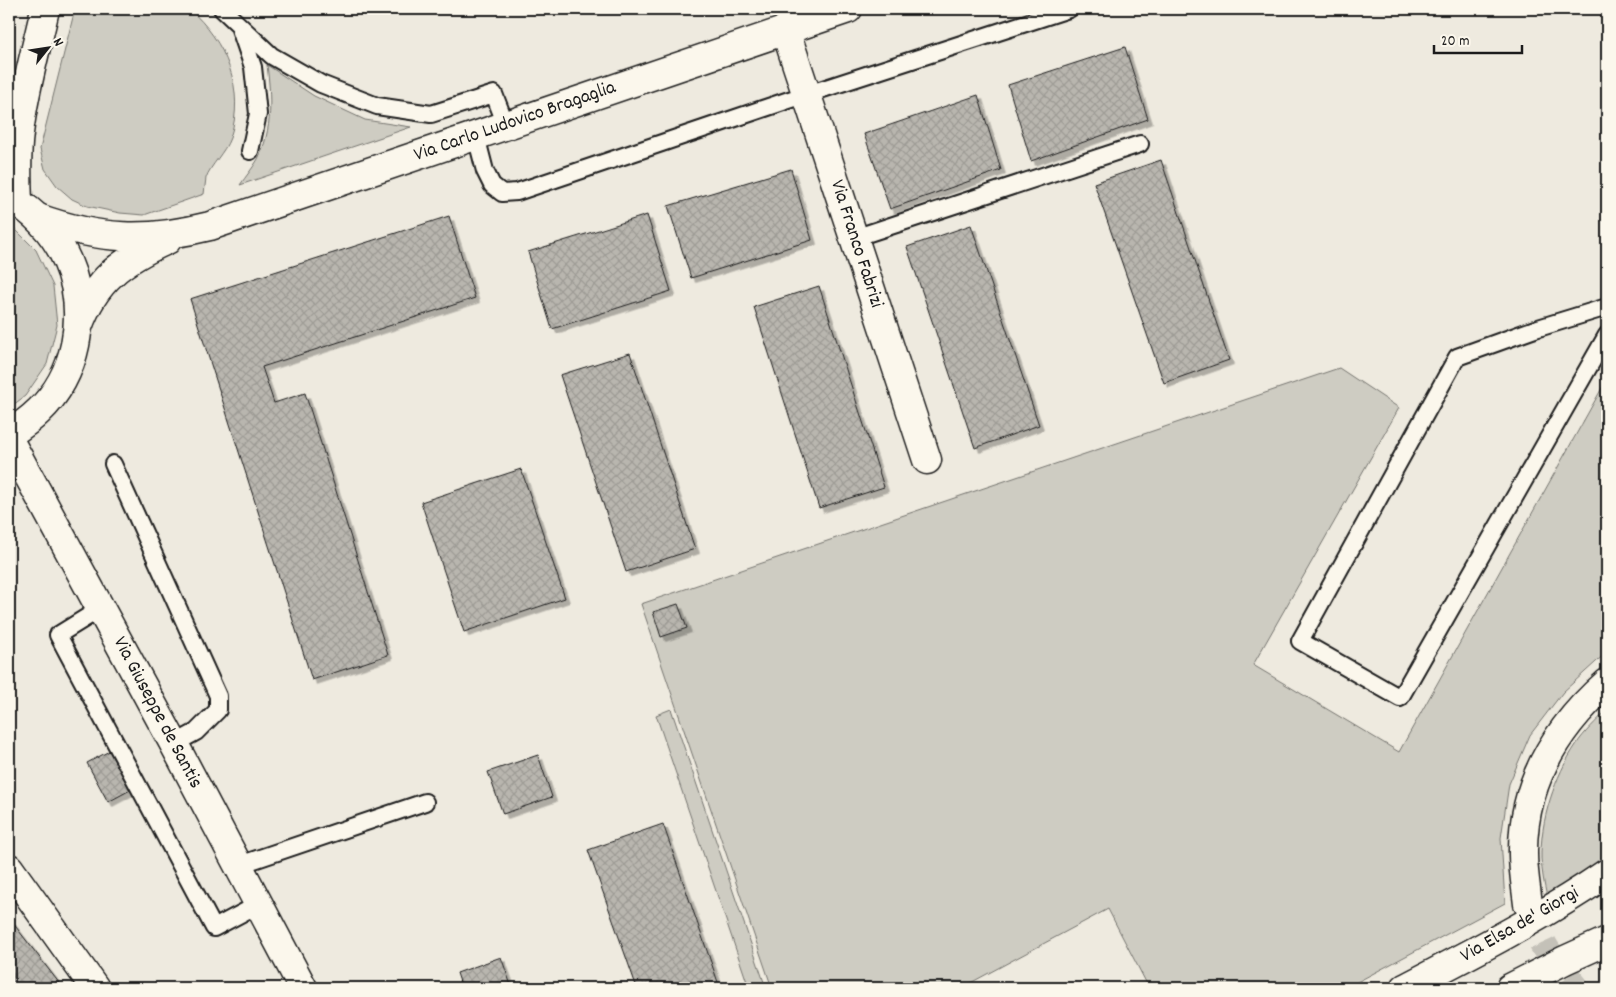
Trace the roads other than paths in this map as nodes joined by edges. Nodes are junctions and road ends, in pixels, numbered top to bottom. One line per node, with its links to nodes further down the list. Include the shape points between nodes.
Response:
1 (45, 9): 12 (street, via 18,135 17,169)
2 (222, 9): 5 (lane)
3 (848, 9): 6 (street, Via Carlo Ludovico Bragaglia)
4 (1069, 9): 7 (lane)
5 (238, 24): 8 (lane, via 272,56 321,84 377,106 431,114 494,94); 11 (lane, via 254,67 258,114)
6 (785, 29): 7 (street, Via Franco Fabrizi); 8 (street, Via Carlo Ludovico Bragaglia)
7 (806, 95): 9 (lane, via 517,192 502,193 492,185); 14 (street, Via Franco Fabrizi)
8 (506, 126): 9 (street, Via Carlo Ludovico Bragaglia)
9 (476, 136): 13 (street, Via Carlo Ludovico Bragaglia, via 236,218)
10 (1140, 144): 14 (lane)
11 (250, 151)
12 (22, 206): 13 (street, Via Carlo Ludovico Bragaglia, via 75,230 118,237); 16 (street, via 52,234 70,267 78,304)
13 (182, 233): 16 (street, Via Carlo Ludovico Bragaglia, via 140,253 112,273 89,300)
14 (854, 238): 20 (street, Via Franco Fabrizi)
15 (1607, 307): 17 (lane, via 1457,357 1300,641 1400,698)
16 (78, 327): 18 (street, via 72,359 64,378 40,410)
17 (1607, 336)
18 (9, 434)
19 (9, 440): 22 (street, Via Giuseppe de Santis)
20 (927, 460)
21 (113, 464): 24 (lane, via 218,696 218,710 196,732)
22 (100, 608): 24 (street, Via Giuseppe de Santis); 29 (lane, via 58,635 214,928)
23 (1607, 683): 30 (street, via 1557,739 1530,797 1523,855)
24 (174, 744): 26 (street, Via Giuseppe de Santis)
25 (425, 802): 26 (lane)
26 (239, 865): 29 (street, Via Giuseppe de Santis)
27 (9, 868): 32 (street)
28 (1607, 873): 34 (street, Via Elsa de' Giorgi, via 1514,931)
29 (259, 904): 33 (street, Via Giuseppe de Santis)
30 (1528, 904)
31 (1607, 941): 35 (street)
32 (95, 988)
33 (303, 988)
34 (1405, 988)
35 (1510, 988)

